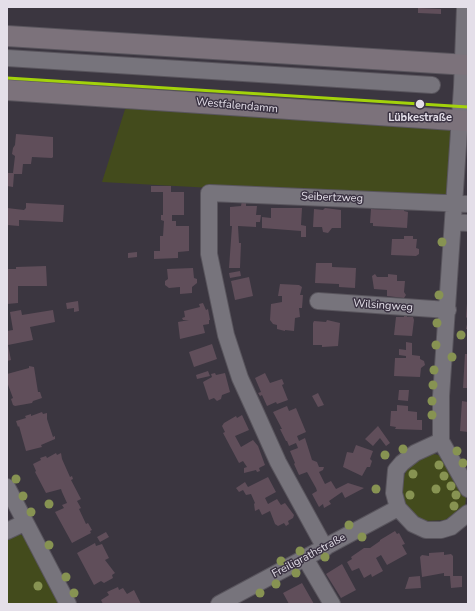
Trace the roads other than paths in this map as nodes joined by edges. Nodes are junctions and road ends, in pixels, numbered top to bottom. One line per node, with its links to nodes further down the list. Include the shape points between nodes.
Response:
1 (465, 7): 4 (street)
2 (7, 36): 4 (main road)
3 (7, 58): 5 (street)
4 (465, 65): 7 (street)
5 (432, 85)
6 (7, 90): 7 (main road, Westfalendamm)
7 (464, 121): 8 (street)
8 (461, 203): 9 (street); 19 (street, Seibertzweg, via 209,193 209,254 217,296 240,378 275,455)
9 (460, 222): 11 (street)
10 (318, 301): 11 (street, Wilsingweg)
11 (448, 310): 12 (street, via 441,396)
12 (441, 442): 14 (street); 15 (street, via 415,453 396,470 394,493)
13 (7, 487): 17 (street)
14 (468, 489)
15 (398, 508): 16 (street, via 413,524 426,530 451,527); 19 (street, Freiligrathstraße)
16 (468, 513)
17 (24, 522): 18 (street); 22 (street)
18 (7, 531)
19 (325, 548): 20 (street, Freiligrathstraße)
20 (305, 558): 21 (street, Freiligrathstraße); 23 (street)
21 (225, 600)
22 (68, 604)
23 (332, 604)

